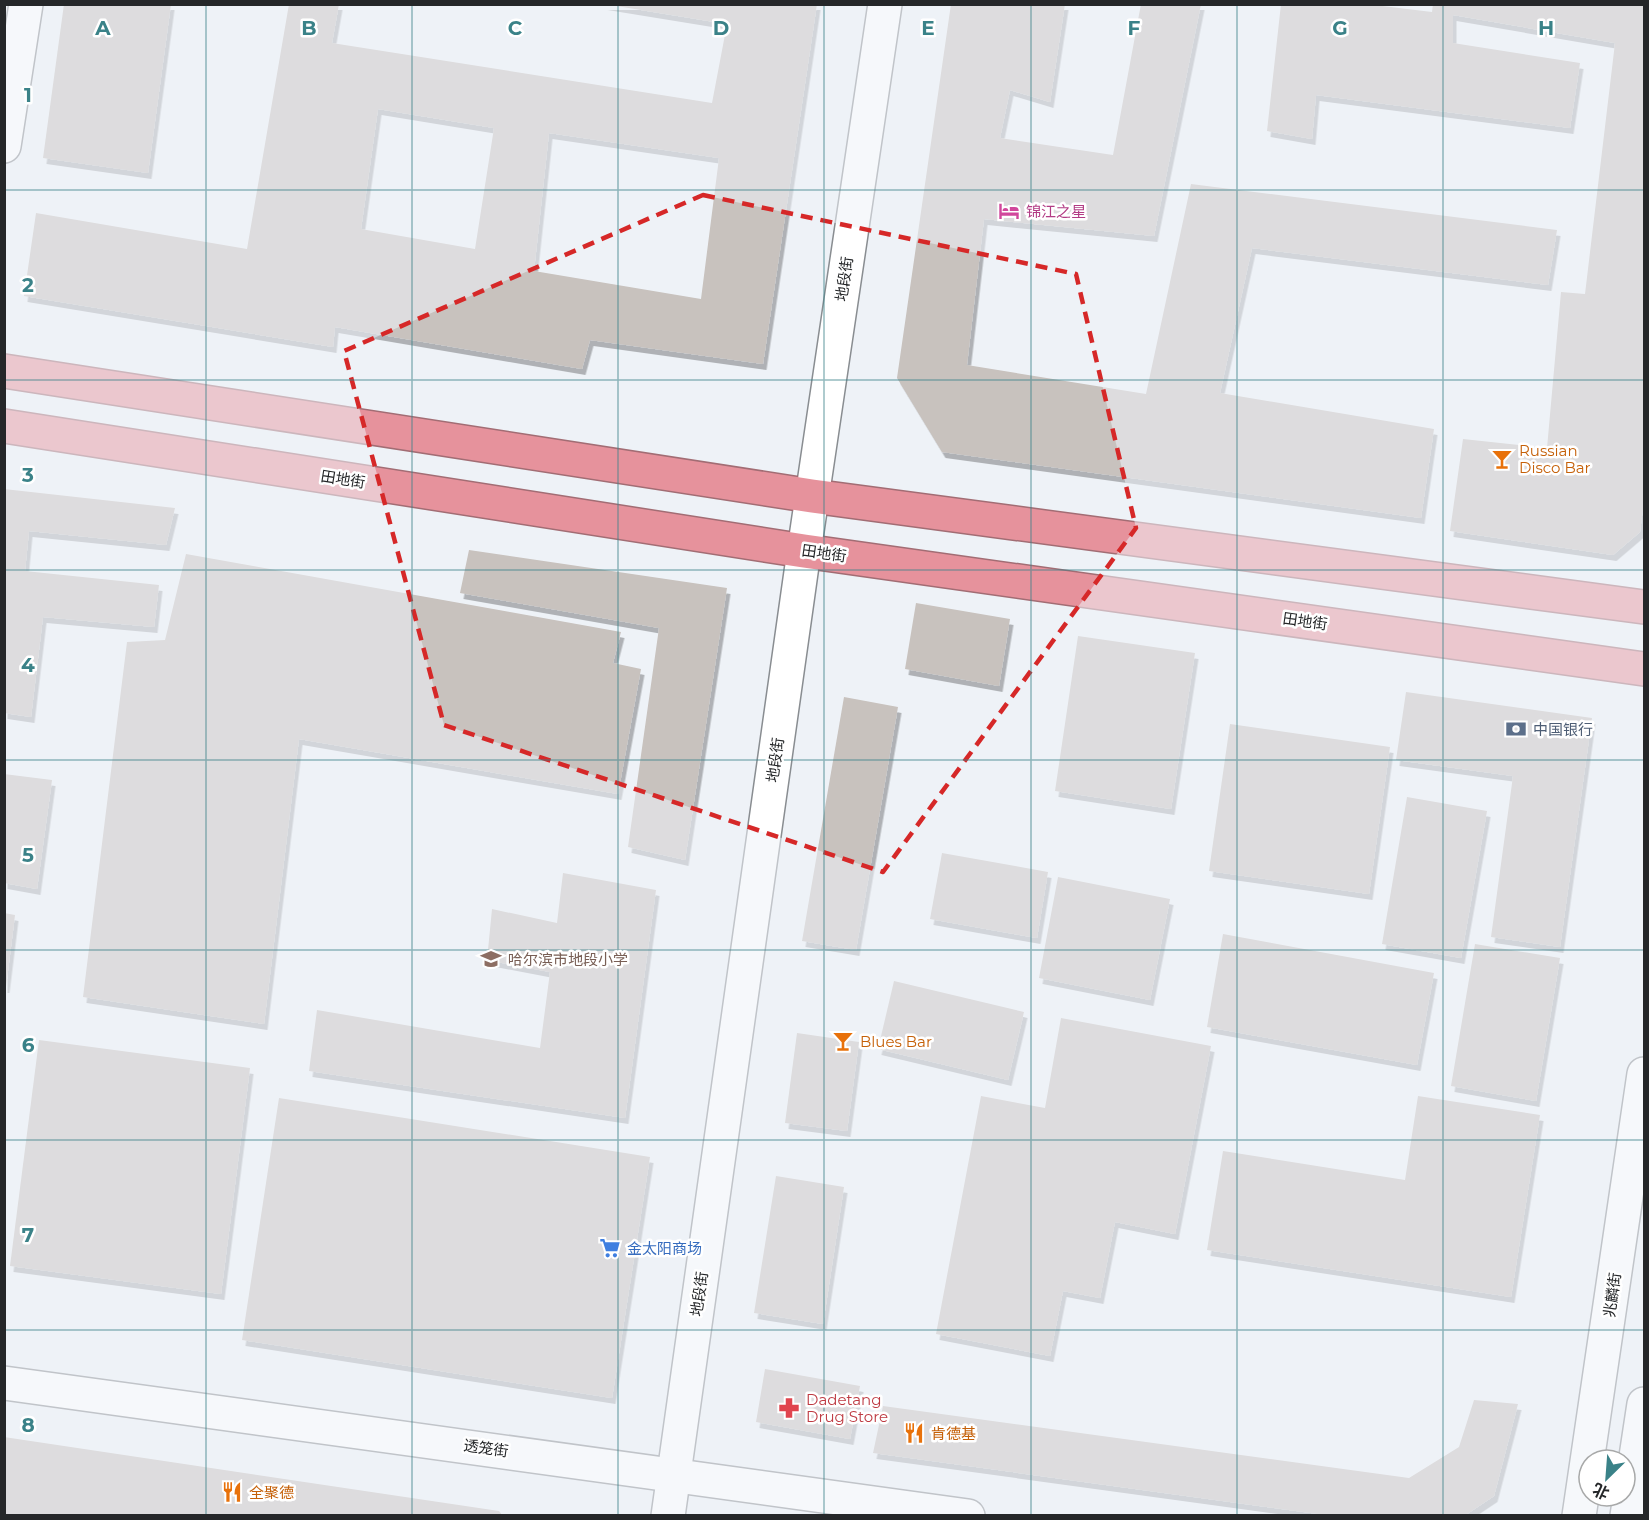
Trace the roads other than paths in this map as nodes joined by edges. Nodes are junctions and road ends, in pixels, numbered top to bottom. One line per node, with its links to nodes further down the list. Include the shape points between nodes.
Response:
1 (26, 4): 3 (main road)
2 (885, 4): 6 (main road, 地段街)
3 (4, 146)
4 (4, 371): 6 (highway)
5 (4, 426): 7 (highway, 田地街)
6 (812, 496): 7 (main road, 地段街); 8 (highway)
7 (804, 551): 9 (highway, 田地街); 13 (main road, 地段街)
8 (1644, 607)
9 (1644, 669)
10 (1644, 1074): 16 (main road, 兆麟街)
11 (4, 1383): 13 (main road, 透笼街)
12 (1644, 1404): 17 (main road)
13 (674, 1474): 14 (main road, 地段街); 15 (main road, 透笼街)
14 (668, 1515)
15 (968, 1515)
16 (1579, 1515)
17 (1627, 1515)

